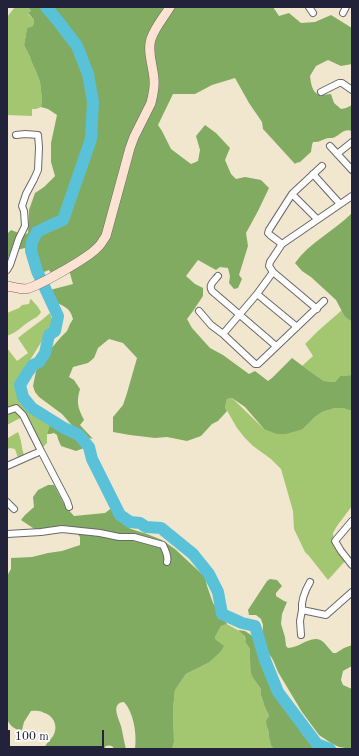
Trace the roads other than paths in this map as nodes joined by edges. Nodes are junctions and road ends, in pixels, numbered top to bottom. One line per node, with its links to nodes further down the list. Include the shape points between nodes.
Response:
1 (170, 7): 21 (main road, via 151,40 153,98 130,148 106,236 92,253 35,286 26,289)
2 (309, 7): 3 (street)
3 (313, 13)
4 (352, 90): 5 (street, via 340,83)
5 (321, 92)
6 (16, 135): 18 (street, via 38,135 38,170 23,200 25,226)
7 (352, 142): 9 (street)
8 (330, 146): 9 (street)
9 (337, 154): 11 (street)
10 (322, 166): 12 (street)
11 (352, 170)
12 (313, 174): 13 (street); 15 (street)
13 (292, 194): 16 (street); 17 (street, via 268,233)
14 (352, 196): 15 (street)
15 (340, 204): 16 (street)
16 (317, 219): 17 (street)
17 (282, 244): 19 (street, via 270,264)
18 (7, 270)
19 (273, 272): 22 (street); 24 (street)
20 (218, 276): 26 (street, via 210,286 211,289)
21 (7, 286)
22 (257, 294): 26 (street); 27 (street)
23 (324, 301): 24 (street)
24 (317, 309): 27 (street)
25 (199, 311): 28 (street)
26 (240, 315): 28 (street); 29 (street)
27 (297, 327): 29 (street)
28 (223, 334): 29 (street, via 255,364)
29 (276, 346)
30 (7, 411): 31 (street, via 16,408 23,416)
31 (41, 451): 32 (street); 34 (street)
32 (7, 466)
33 (7, 502): 35 (street)
34 (69, 507)
35 (14, 509)
36 (352, 520): 38 (street, via 335,540 341,551)
37 (7, 534): 39 (street, via 62,529 134,537 163,545)
38 (351, 560)
39 (167, 562)
40 (310, 582): 42 (street)
41 (352, 592): 42 (street, via 326,614)
42 (302, 610): 43 (street)
43 (301, 635)

